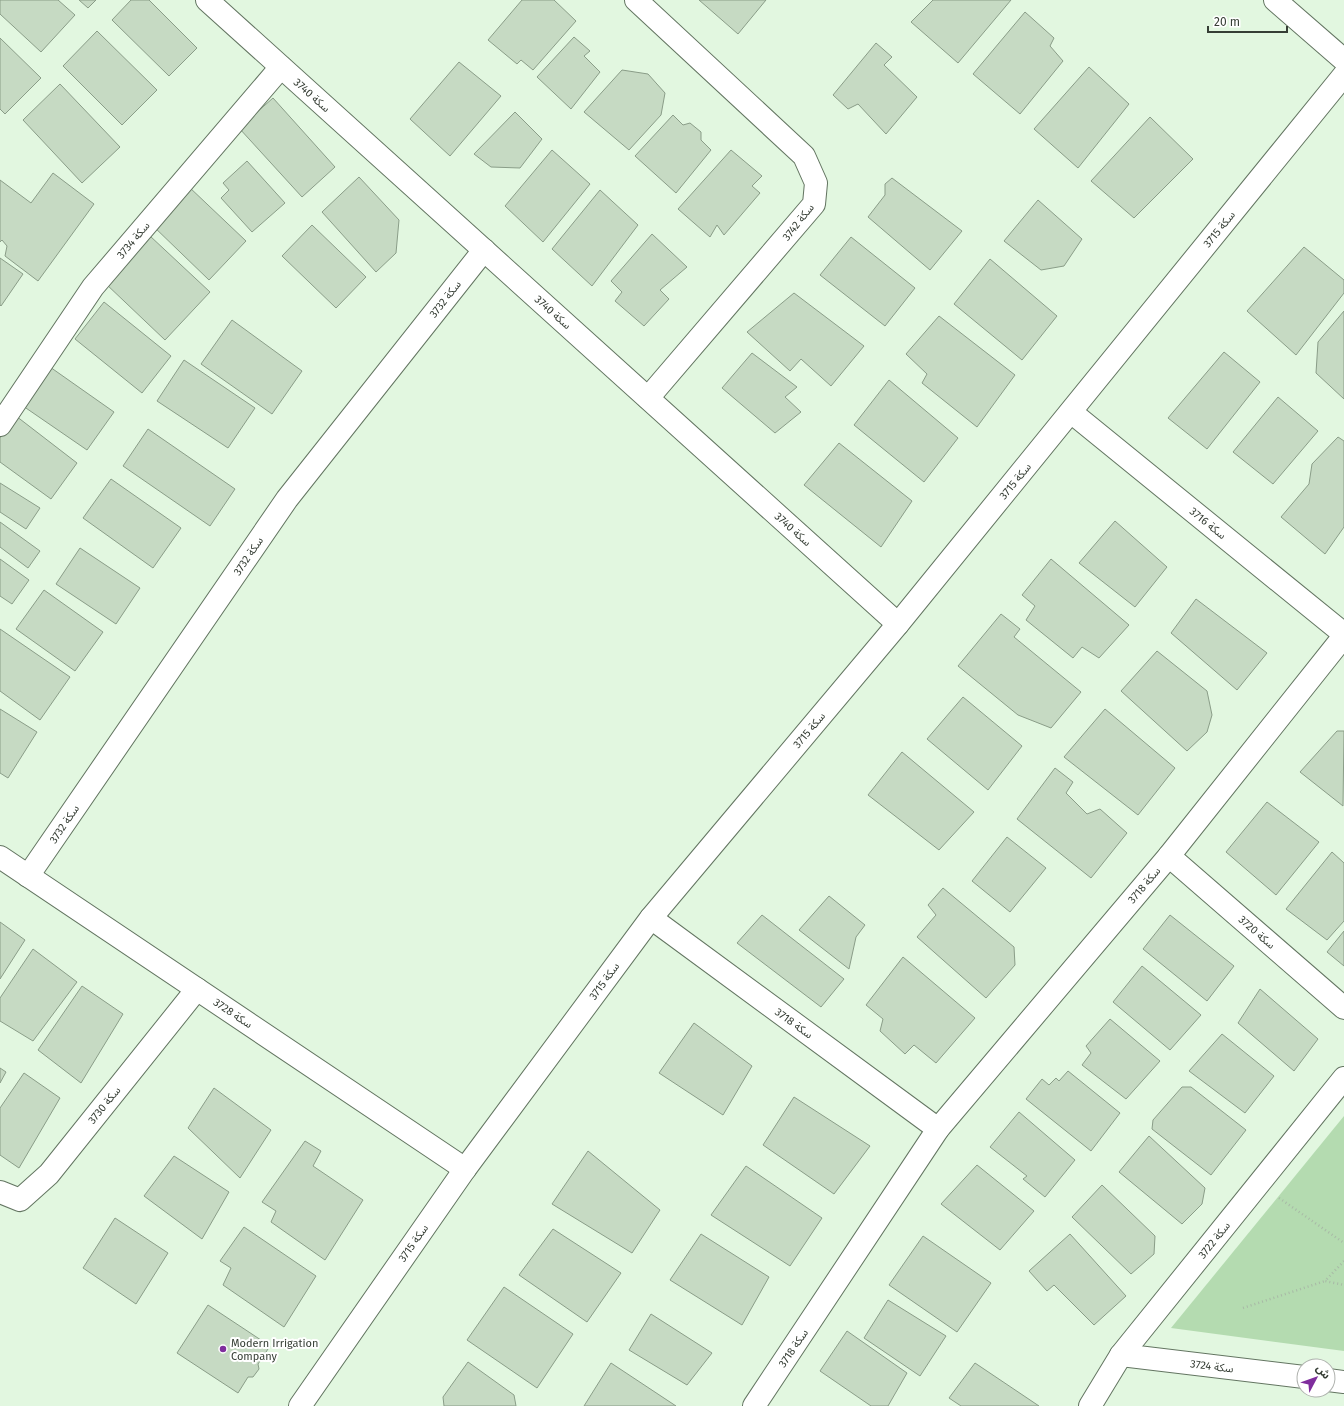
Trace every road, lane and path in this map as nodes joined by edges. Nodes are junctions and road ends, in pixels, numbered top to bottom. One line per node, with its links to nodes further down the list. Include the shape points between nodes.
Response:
1 (207, 0): 5 (street, سكة 3740)
2 (636, 0): 8 (street, سكة 3742, via 804,156 816,183 814,204)
3 (1275, 0): 4 (street)
4 (1344, 60)
5 (281, 67): 7 (street, سكة 3740); 10 (street, سكة 3734, via 93,287)
6 (1344, 75): 9 (street, سكة 3715)
7 (484, 250): 8 (street, سكة 3740); 15 (street, سكة 3732, via 287,499)
8 (648, 398): 11 (street, سكة 3740)
9 (1071, 412): 11 (street, سكة 3715); 12 (street, سكة 3716)
10 (0, 425)
11 (898, 624): 16 (street, سكة 3715)
12 (1344, 635): 13 (street, سكة 3718)
13 (1169, 856): 18 (street, سكة 3720); 20 (street, سكة 3718)
14 (0, 857): 15 (street, سكة 3728)
15 (28, 876): 17 (street, سكة 3728)
16 (651, 918): 20 (street, سكة 3718); 21 (street, سكة 3715)
17 (197, 989): 21 (street, سكة 3728); 22 (street, سكة 3730, via 49,1174 20,1200)
18 (1344, 1008)
19 (1344, 1078): 29 (street, سكة 3722)
20 (938, 1129): 32 (street, سكة 3718)
21 (465, 1169): 31 (street, سكة 3715)
22 (0, 1192)
23 (1278, 1197): 24 (path)
24 (1344, 1243)
25 (1344, 1261): 26 (path)
26 (1325, 1281): 27 (path); 28 (path)
27 (1344, 1285)
28 (1243, 1308)
29 (1121, 1355): 30 (street, سكة 3724); 33 (street, سكة 3722)
30 (1296, 1376)
31 (300, 1406)
32 (754, 1406)
33 (1090, 1406)

